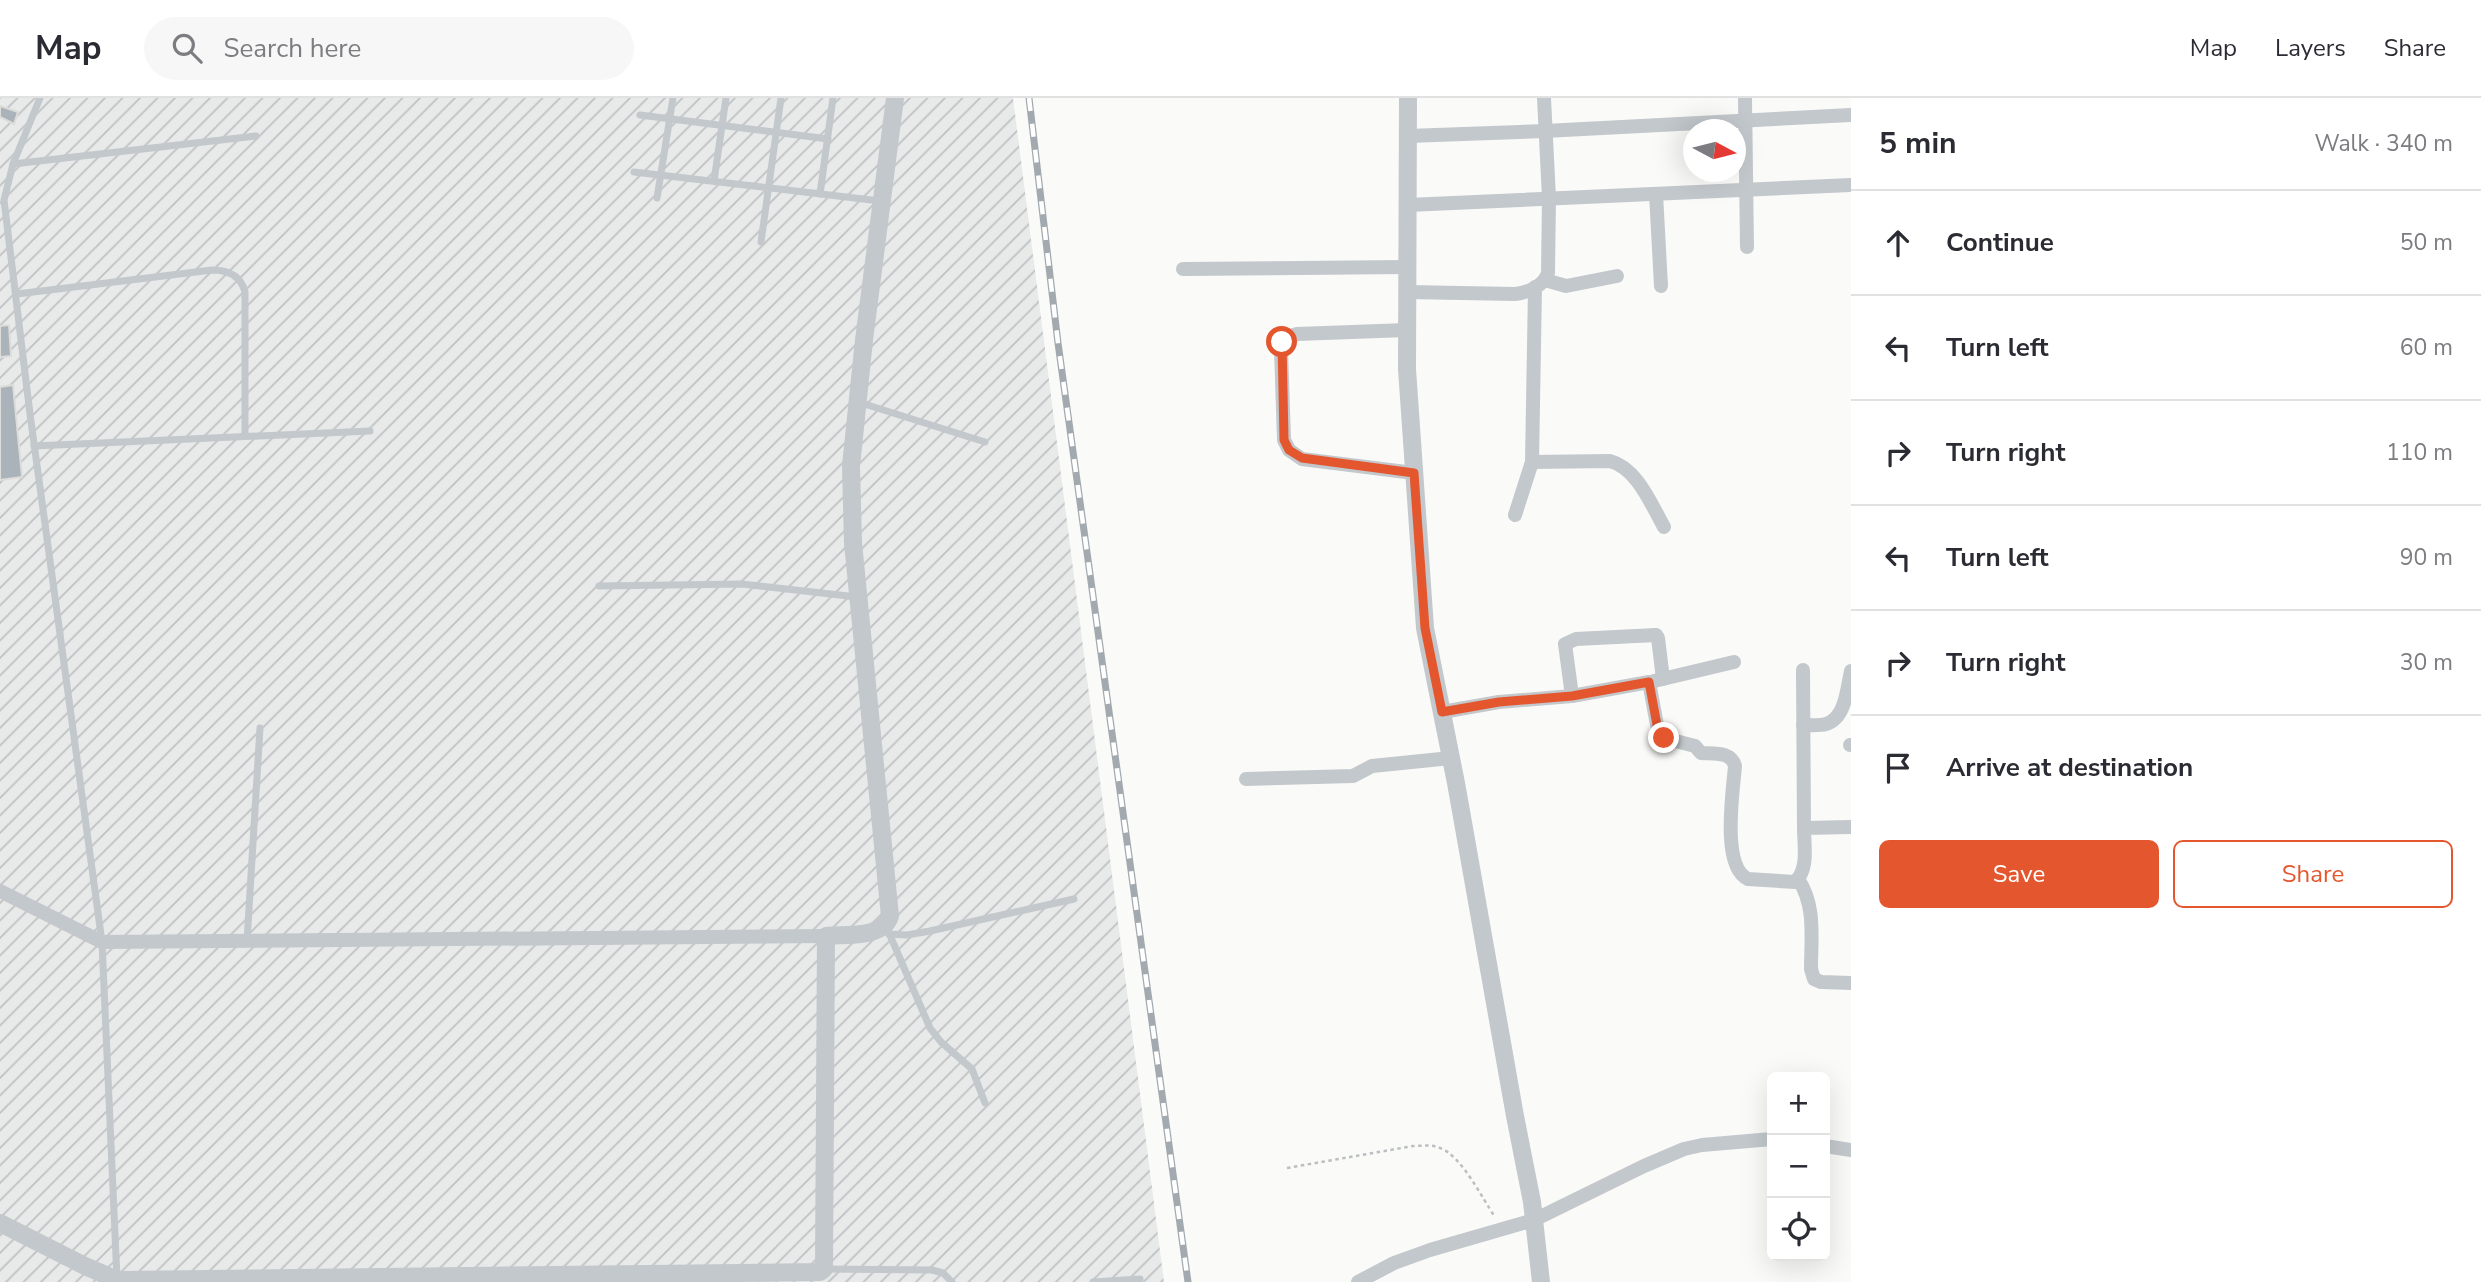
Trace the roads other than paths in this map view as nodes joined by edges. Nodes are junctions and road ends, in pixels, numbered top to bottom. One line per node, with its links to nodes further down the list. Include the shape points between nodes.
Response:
1 (40, 98): 22 (lane)
2 (673, 98): 13 (lane)
3 (726, 98): 16 (lane)
4 (781, 98): 18 (lane)
5 (833, 98): 21 (lane)
6 (895, 98): 35 (street)
7 (1408, 98): 20 (street)
8 (1544, 98): 17 (street)
9 (1745, 98): 12 (street)
10 (1851, 115): 14 (street)
11 (640, 116): 13 (lane)
12 (1745, 119)
13 (670, 120): 16 (lane); 24 (lane)
14 (1746, 122)
15 (1683, 125): 17 (street)
16 (722, 127): 18 (lane); 25 (lane)
17 (1545, 131): 20 (street); 33 (street)
18 (776, 133): 21 (lane); 28 (lane)
19 (256, 136): 22 (lane)
20 (1408, 136): 36 (street)
21 (828, 139): 30 (lane)
22 (13, 164): 34 (lane)
23 (634, 172): 24 (lane)
24 (661, 175): 25 (lane); 32 (lane)
25 (715, 181): 28 (lane)
26 (1746, 182): 29 (street)
27 (1851, 185): 29 (street)
28 (768, 188): 30 (lane); 37 (lane)
29 (1746, 191): 31 (street); 38 (street)
30 (821, 194): 35 (lane)
31 (1656, 194): 33 (street); 43 (street)
32 (657, 198)
33 (1549, 198): 36 (street); 42 (street, via 1548,274)
34 (2, 200): 45 (lane)
35 (881, 201): 47 (street)
36 (1408, 205): 39 (street)
37 (761, 242)
38 (1747, 247)
39 (1407, 268): 40 (street); 44 (street)
40 (1183, 269)
41 (1617, 276): 42 (street, via 1566,286)
42 (1540, 284): 44 (street, via 1515,294); 52 (street)
43 (1661, 286)
44 (1407, 292): 46 (street)
45 (17, 294): 49 (lane, via 212,270 233,274 245,292); 51 (lane)
46 (1407, 330): 53 (street); 53 (street, via 1285,338 1283,432 1289,450 1302,458)
47 (857, 401): 50 (lane); 57 (street, via 851,494)
48 (370, 431): 49 (lane)
49 (245, 436): 51 (lane)
50 (985, 442)
51 (34, 446): 76 (lane)
52 (1532, 462): 54 (street); 55 (street, via 1620,464 1634,476)
53 (1414, 473): 63 (street, via 1425,628)
54 (1515, 516)
55 (1664, 527)
56 (600, 586): 57 (lane, via 742,584)
57 (858, 597): 73 (street)
58 (1734, 662): 61 (street)
59 (1803, 670): 64 (street)
60 (1851, 671): 64 (street, via 1835,719)
61 (1656, 680): 62 (street); 62 (street, via 1656,635 1576,639 1566,644); 70 (street, via 1657,725 1664,738 1733,760 1731,832 1738,872 1748,879)
62 (1572, 696): 63 (street)
63 (1442, 712): 66 (street)
64 (1803, 726): 69 (street)
65 (260, 727): 75 (lane)
66 (1451, 758): 67 (street, via 1372,766 1346,777); 82 (street)
67 (1246, 779)
68 (1851, 827): 69 (street)
69 (1804, 828): 70 (street, via 1804,860)
70 (1798, 879): 77 (street, via 1810,904 1814,979)
71 (0, 891): 76 (street)
72 (1074, 899): 73 (lane, via 906,935)
73 (888, 930): 74 (street); 78 (lane, via 930,1028 972,1069)
74 (826, 936): 75 (street); 84 (street)
75 (247, 941): 76 (street)
76 (102, 942): 86 (lane)
77 (1851, 983)
78 (985, 1102)
79 (1767, 1139): 82 (street, via 1684,1149)
80 (1830, 1147): 81 (street)
81 (1851, 1150)
82 (1534, 1220): 89 (street, via 1430,1250); 90 (street)
83 (0, 1223): 86 (street)
84 (821, 1274): 86 (street); 87 (lane, via 932,1270)
85 (1140, 1279): 88 (lane)
86 (117, 1281)
87 (952, 1282)
88 (1093, 1282)
89 (1358, 1282)
90 (1541, 1282)

